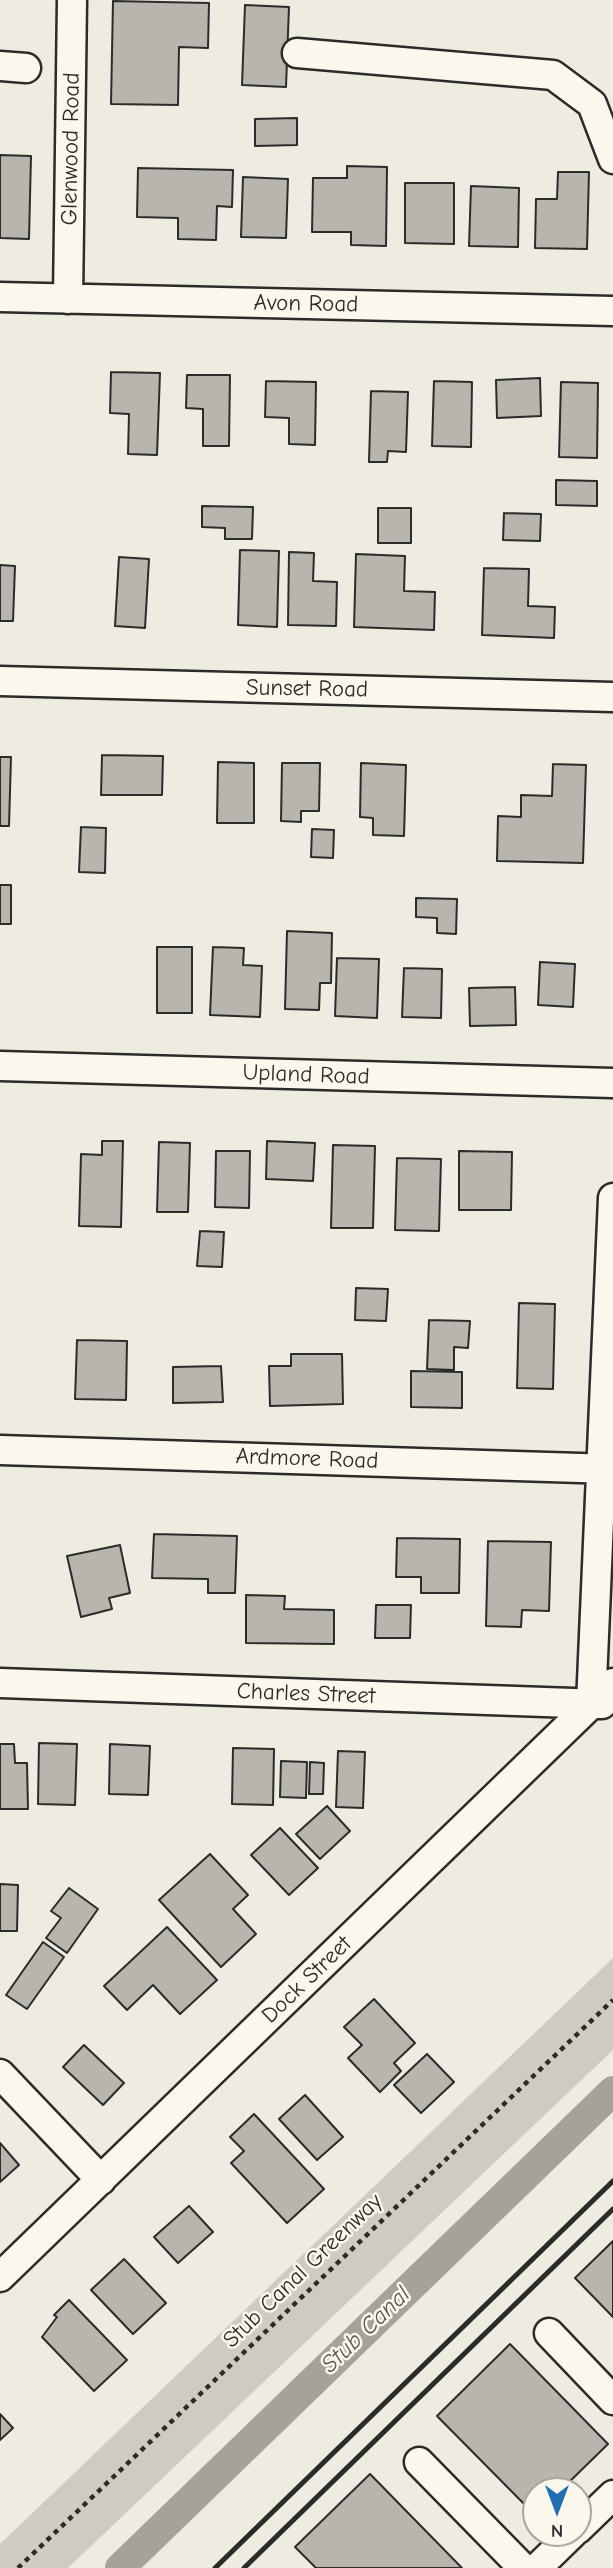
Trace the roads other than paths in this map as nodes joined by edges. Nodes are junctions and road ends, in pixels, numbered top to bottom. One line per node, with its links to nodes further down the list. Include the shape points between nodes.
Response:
1 (72, 0): 5 (street, Glenwood Road)
2 (298, 53): 3 (street, via 553,75 592,104)
3 (613, 159)
4 (0, 297): 5 (street, Avon Road)
5 (68, 299): 6 (street, Avon Road)
6 (613, 311)
7 (0, 681): 8 (street, Sunset Road)
8 (613, 697)
9 (0, 1066): 10 (street, Upland Road)
10 (613, 1083)
11 (613, 1198): 13 (street)
12 (0, 1450): 13 (street, Ardmore Road)
13 (607, 1468): 16 (street)
14 (0, 1683): 16 (street, Charles Street)
15 (613, 1683): 16 (street, Dock Street)
16 (602, 1704): 18 (street, Dock Street)
17 (0, 2074): 18 (street)
18 (101, 2180): 19 (street, Dock Street)
19 (0, 2277)
20 (549, 2333): 21 (street)
21 (613, 2400)
22 (419, 2462): 26 (street)
23 (613, 2495): 24 (street)
24 (592, 2515)
25 (559, 2547): 27 (street)
26 (523, 2568)
27 (537, 2568)

